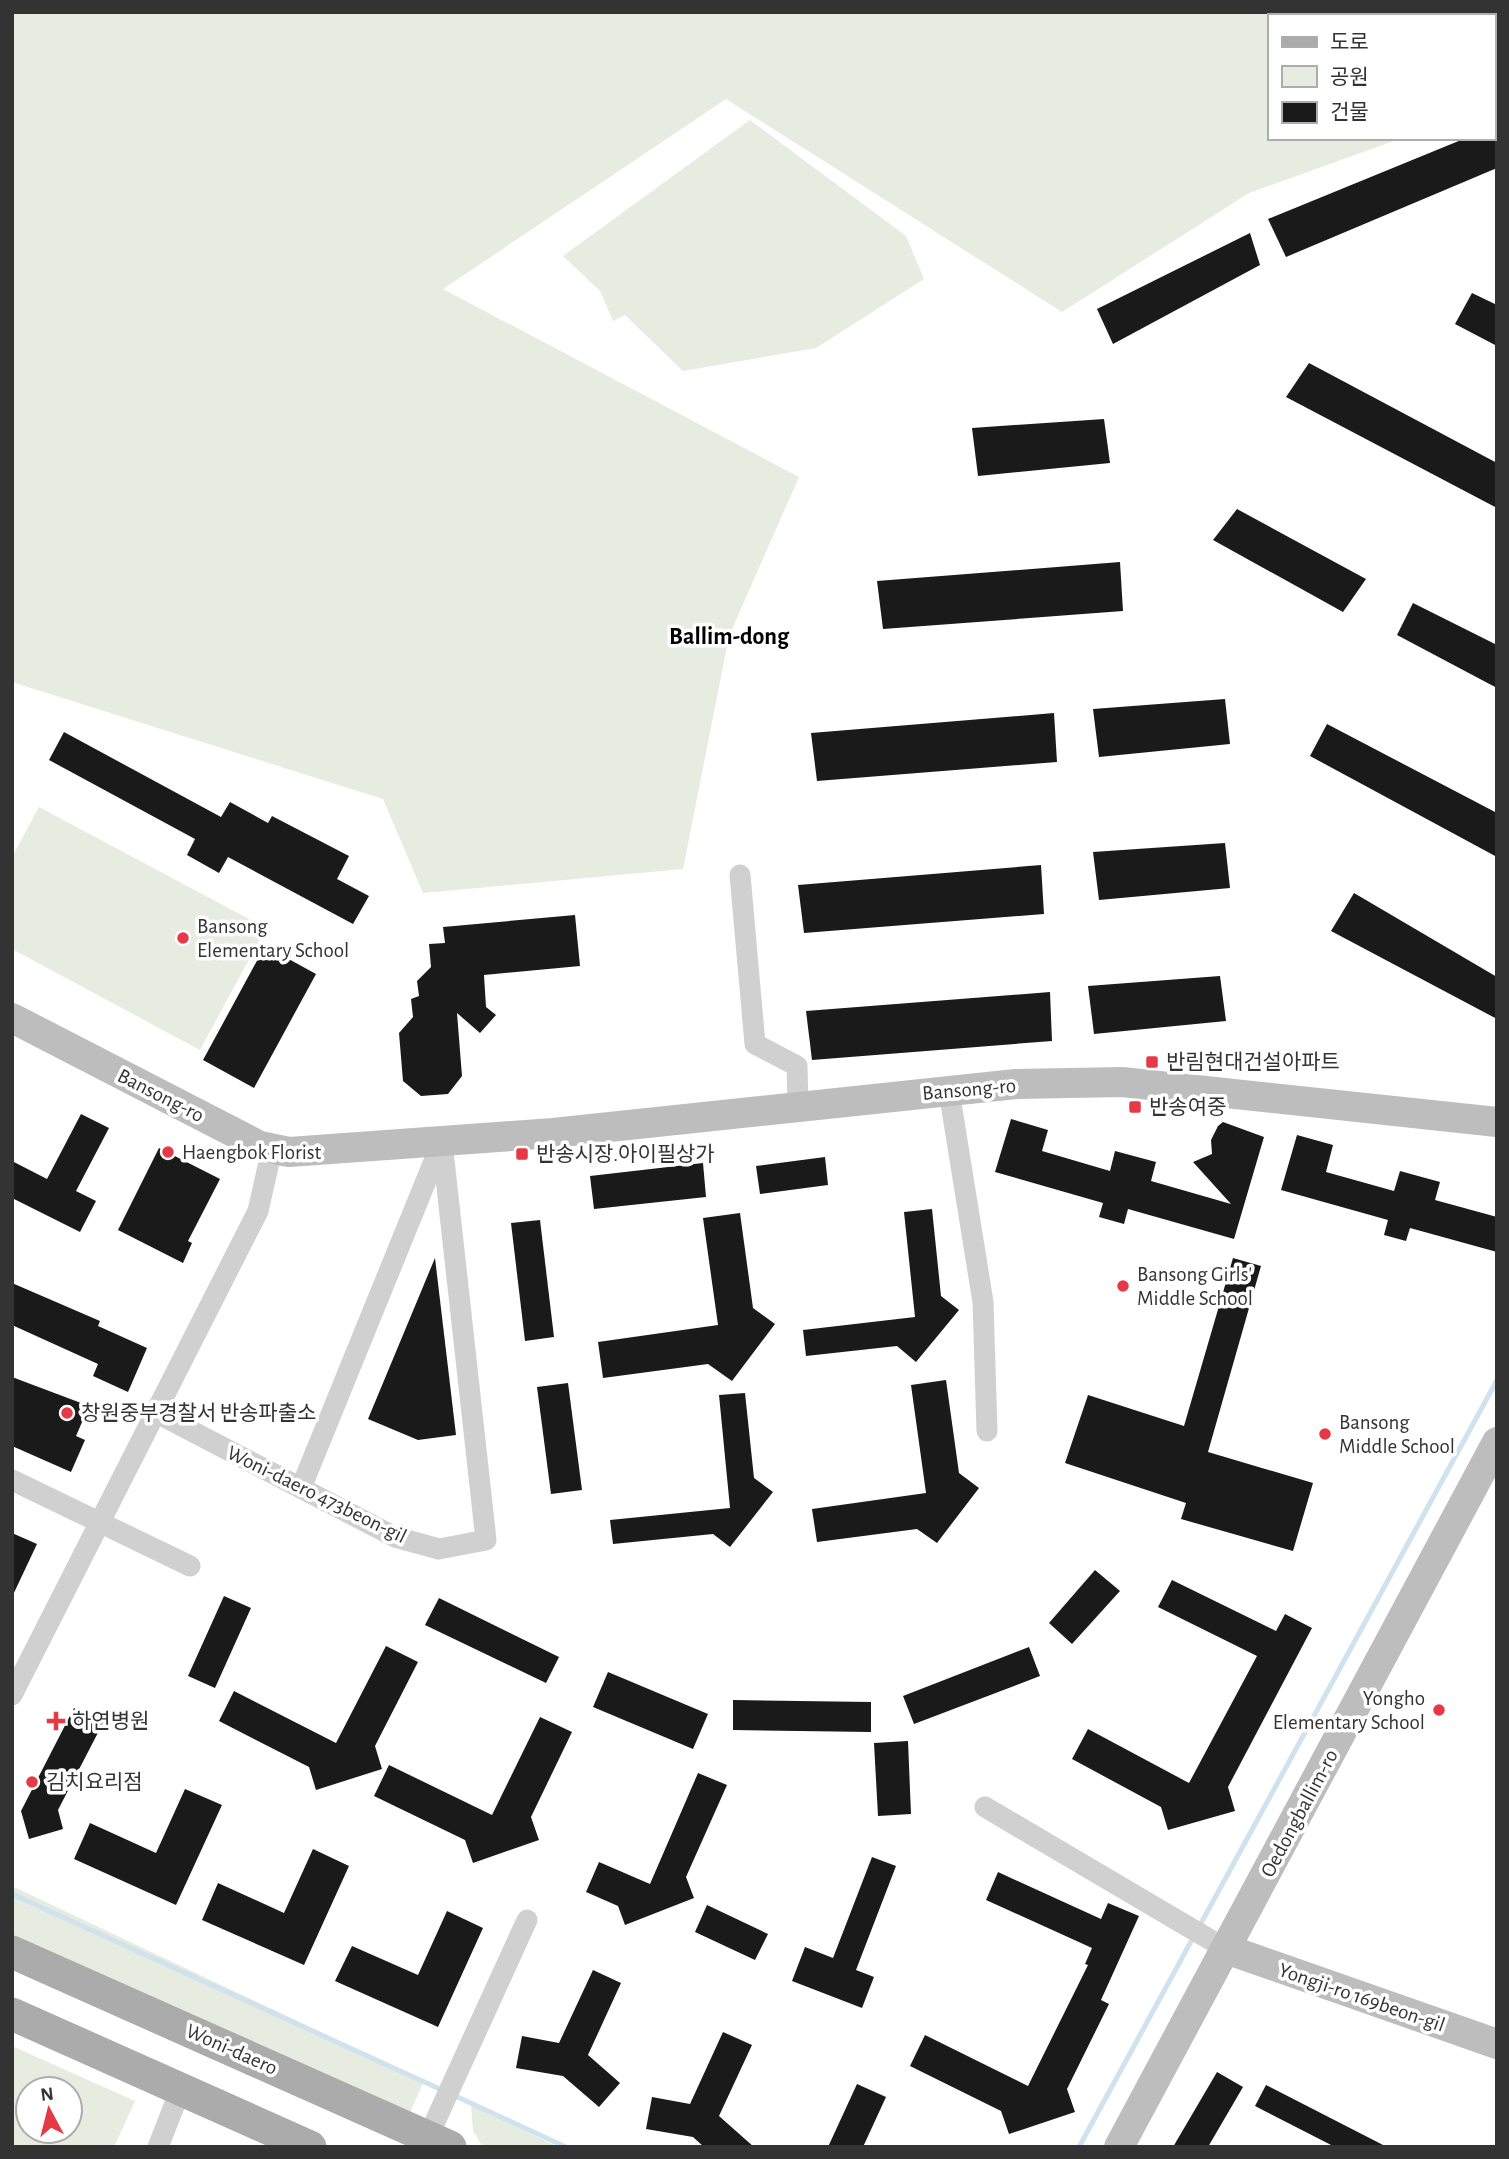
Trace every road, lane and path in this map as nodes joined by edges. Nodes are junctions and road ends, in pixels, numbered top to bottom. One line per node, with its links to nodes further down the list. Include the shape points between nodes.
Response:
1 (740, 874): 4 (street, via 755,1044 797,1066)
2 (12, 1018): 7 (street, Bansong-ro)
3 (949, 1091): 4 (street, Bansong-ro); 5 (street, Bansong-ro, via 1016,1084 1122,1082); 9 (street, via 983,1302)
4 (798, 1107): 6 (street, Bansong-ro)
5 (1497, 1122)
6 (442, 1142): 7 (street, Bansong-ro, via 289,1152); 12 (street); 12 (street, Woni-daero 473beon-gil, via 486,1541 439,1549 417,1543 394,1536)
7 (272, 1149): 8 (street, via 258,1211)
8 (155, 1412): 12 (street, Woni-daero 473beon-gil); 13 (street)
9 (987, 1431)
10 (1497, 1442): 18 (street, Oedongballim-ro)
11 (12, 1480): 13 (street)
12 (301, 1488)
13 (103, 1522): 14 (street); 15 (street)
14 (190, 1566)
15 (12, 1695)
16 (985, 1807): 18 (street)
17 (527, 1920): 23 (street, via 442,2105)
18 (1218, 1944): 21 (street, Yongji-ro 169beon-gil); 26 (street, Oedongballim-ro)
19 (12, 1952): 23 (main road, Woni-daero)
20 (12, 2014): 22 (main road)
21 (1497, 2044)
22 (181, 2088): 24 (street); 25 (main road)
23 (439, 2142)
24 (158, 2147)
25 (310, 2147)
26 (1119, 2147)

